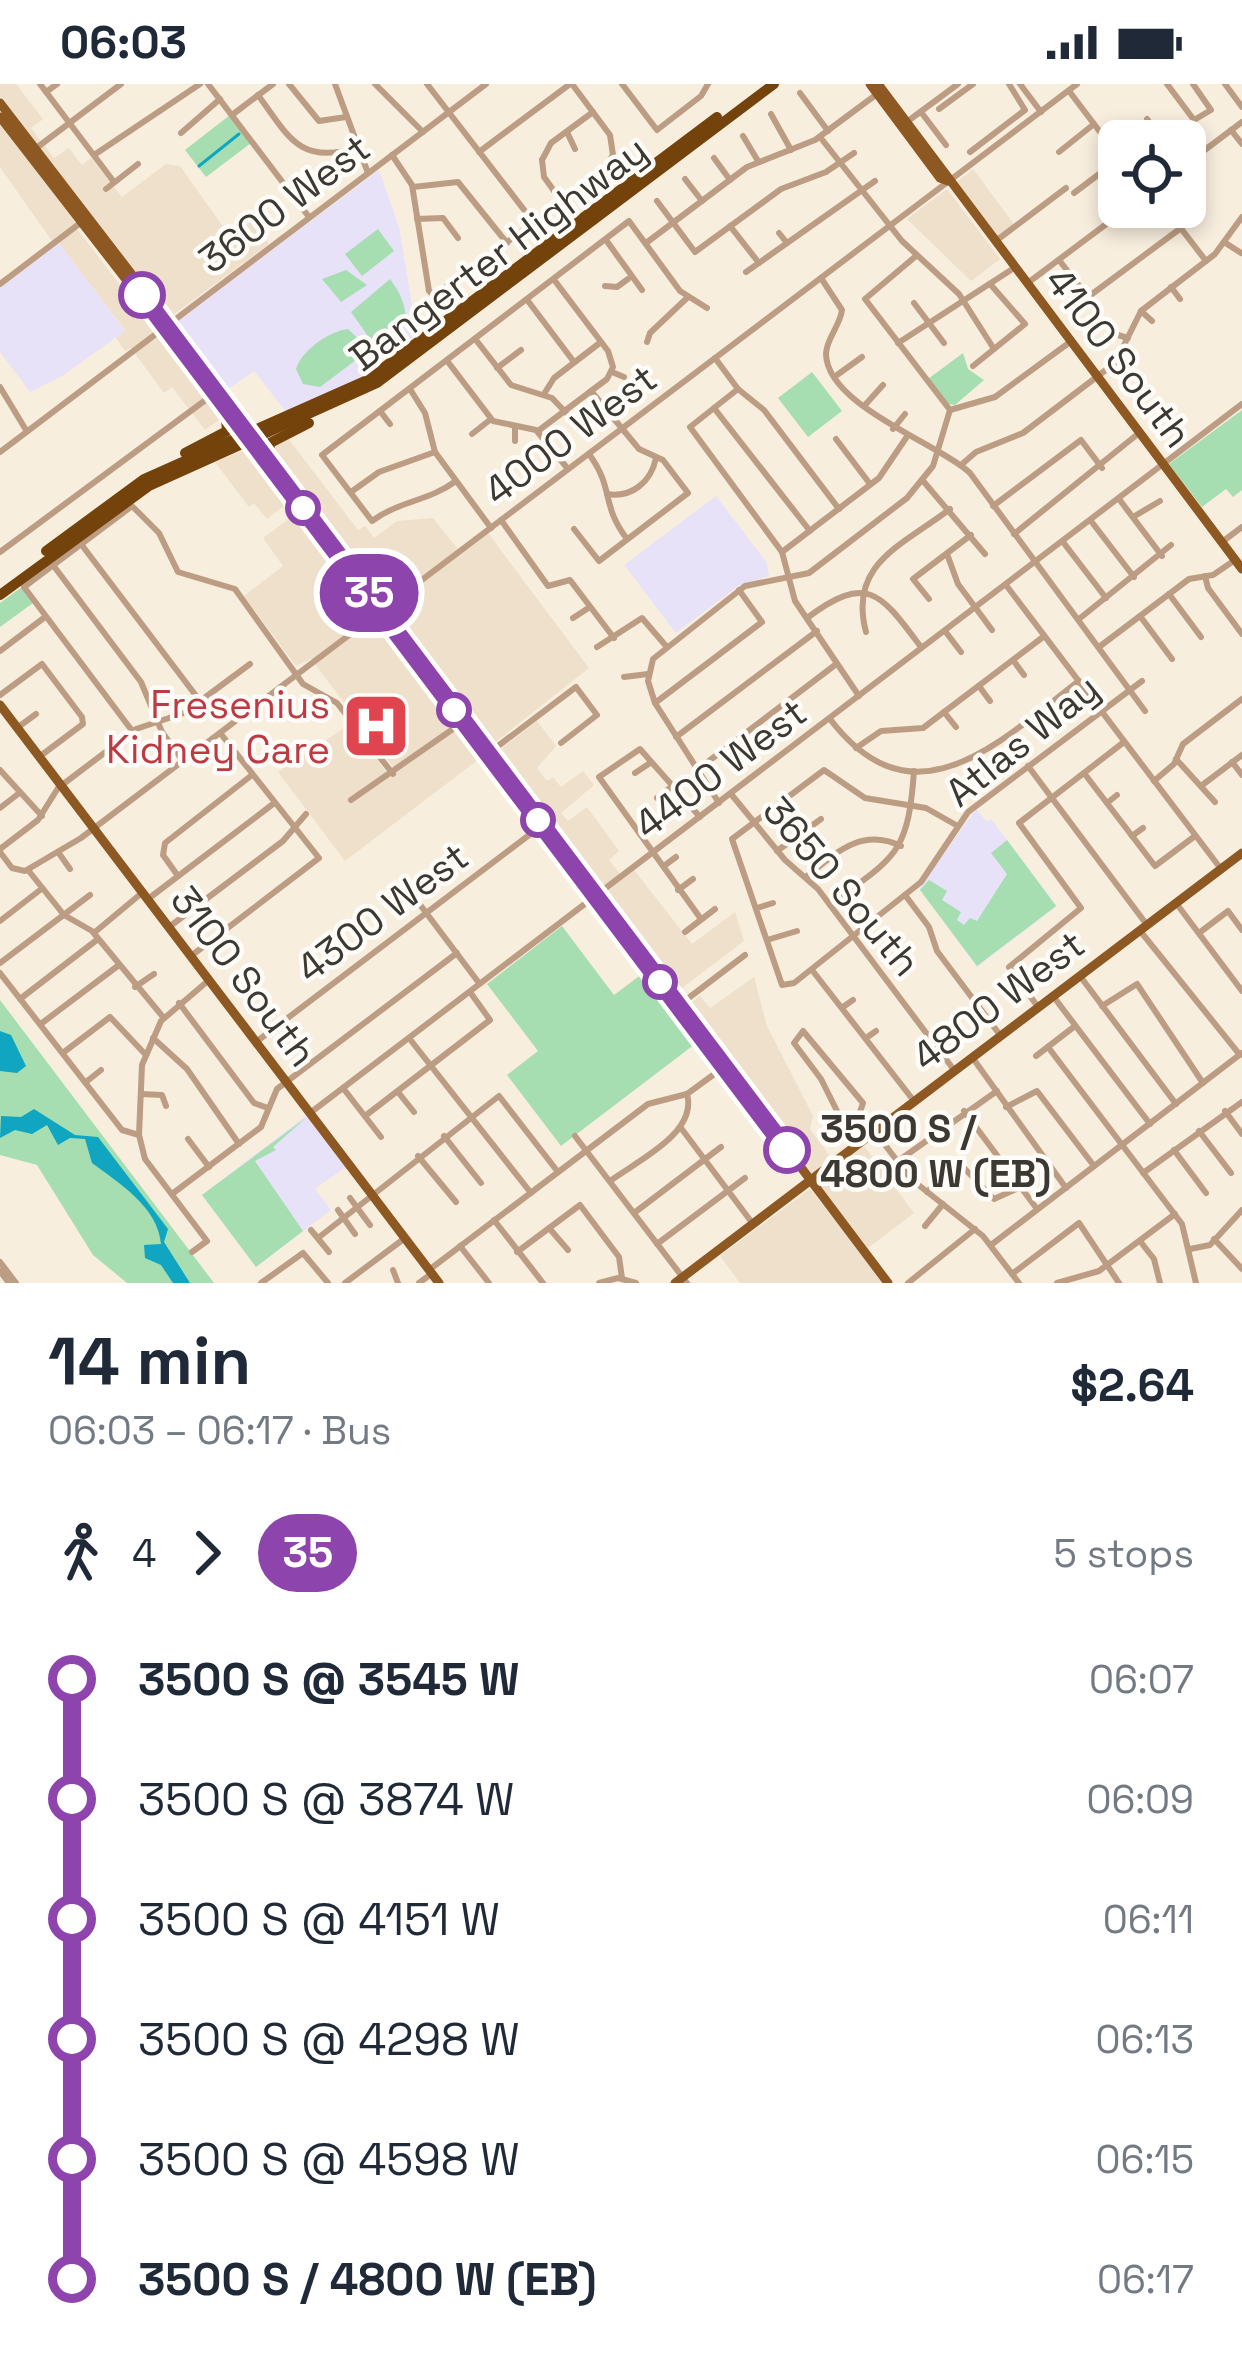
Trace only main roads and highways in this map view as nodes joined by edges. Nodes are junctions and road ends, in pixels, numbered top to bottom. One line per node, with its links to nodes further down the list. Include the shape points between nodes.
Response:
1 (768, 84): 8 (highway, Bangerter Highway); 9 (highway, Bangerter Highway)
2 (873, 87): 5 (main road); 5 (main road, 4100 South); 6 (main road, 4100 South)
3 (0, 103): 7 (main road)
4 (0, 117): 7 (main road)
5 (926, 147): 6 (main road, 4100 South)
6 (948, 181): 16 (main road, 4100 South)
7 (84, 221): 10 (main road)
8 (377, 383): 11 (highway, Bangerter Highway); 13 (highway, via 271,442)
9 (344, 393): 11 (highway); 12 (highway, Bangerter Highway)
10 (225, 406): 12 (main road); 14 (highway, via 227,431)
11 (297, 422): 12 (highway, Bangerter Highway)
12 (249, 437): 13 (main road); 14 (highway, Bangerter Highway); 14 (highway, Bangerter Highway)
13 (268, 462): 21 (main road)
14 (156, 477): 15 (highway, Bangerter Highway); 17 (highway, Bangerter Highway)
15 (65, 536): 17 (highway); 18 (highway, Bangerter Highway)
16 (1238, 564)
17 (25, 581): 18 (highway, Bangerter Highway)
18 (0, 594)
19 (0, 700): 22 (main road, 3100 South, via 405,1238)
20 (1242, 853): 21 (main road, 4800 West)
21 (810, 1180): 23 (main road, 4800 West); 25 (main road)
22 (425, 1277): 24 (main road, 3100 South)
23 (682, 1281)
24 (439, 1283)
25 (888, 1283)

